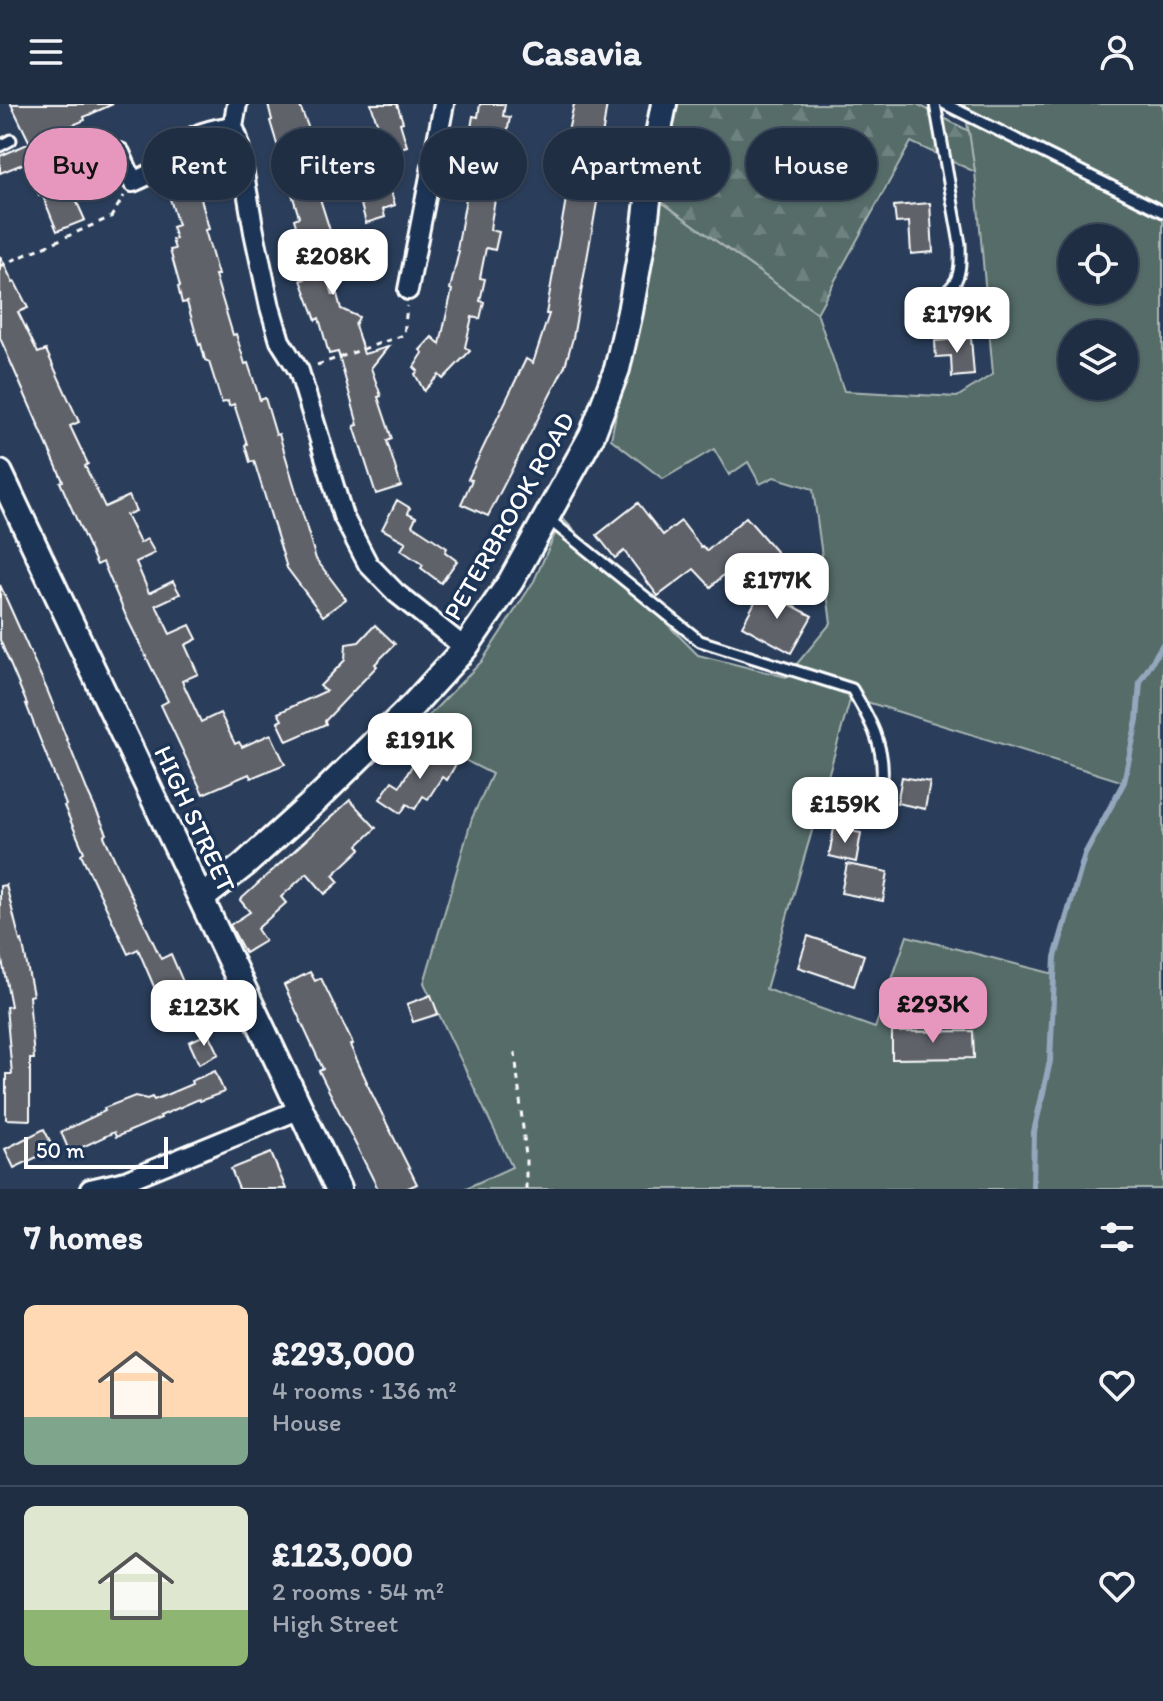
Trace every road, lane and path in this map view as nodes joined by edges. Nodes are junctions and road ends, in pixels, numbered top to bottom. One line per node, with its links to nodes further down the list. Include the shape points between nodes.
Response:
1 (237, 104): 6 (street)
2 (444, 104): 13 (street)
3 (664, 104): 17 (street, PETERBROOK ROAD, via 617,369 592,435)
4 (935, 104): 14 (lane, via 960,264 959,277)
5 (945, 104): 11 (lane)
6 (233, 126): 10 (street, via 191,138 158,171); 15 (street, via 270,307 280,341)
7 (11, 140): 8 (lane)
8 (0, 146)
9 (127, 169): 10 (street)
10 (133, 182): 12 (path, via 111,217)
11 (1163, 212)
12 (0, 266)
13 (408, 290): 15 (path, via 404,335)
14 (930, 305)
15 (299, 371): 18 (street, via 343,516 368,564)
16 (0, 473): 20 (street, HIGH STREET)
17 (547, 518): 18 (street, PETERBROOK ROAD); 19 (lane, via 700,641 852,689 882,753 882,782)
18 (465, 648): 20 (street, PETERBROOK ROAD, via 317,799)
19 (873, 817)
20 (202, 898): 22 (street, HIGH STREET)
21 (515, 1052): 25 (path)
22 (299, 1107): 23 (street, via 125,1181); 24 (street, HIGH STREET)
23 (90, 1189)
24 (338, 1189)
25 (526, 1189)

